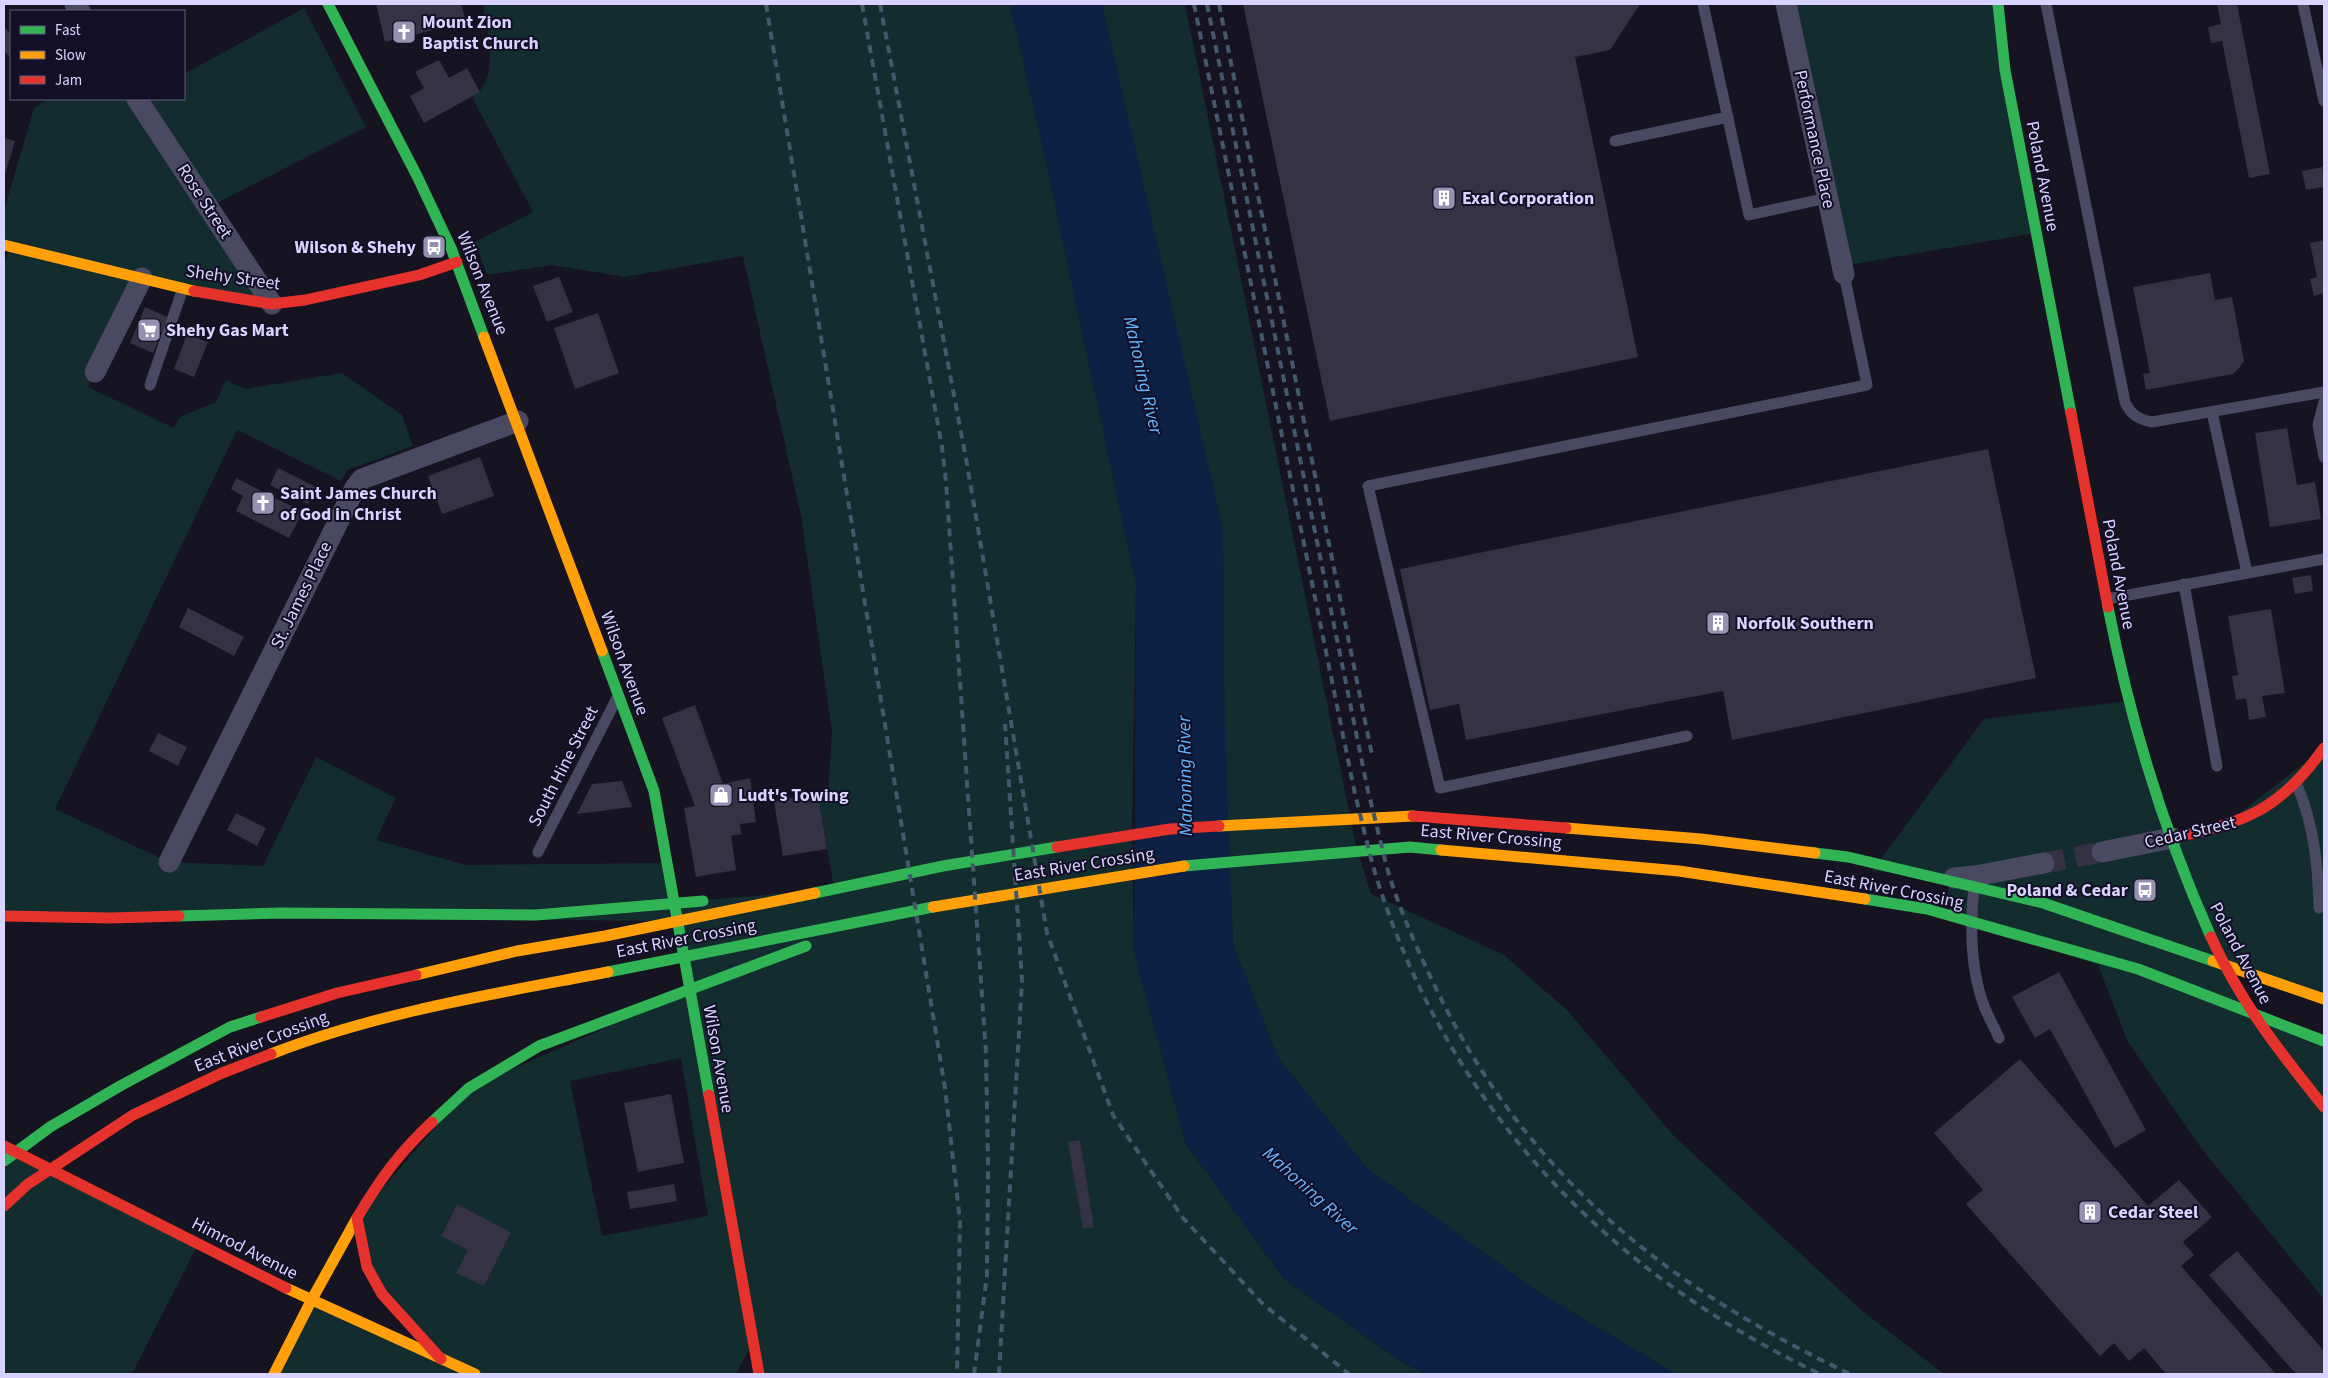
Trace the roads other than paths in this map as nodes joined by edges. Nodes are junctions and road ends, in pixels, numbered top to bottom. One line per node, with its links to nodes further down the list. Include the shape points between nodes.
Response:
1 (328, 4): 13 (main road, Wilson Avenue, via 417,176)
2 (1703, 4): 9 (lane)
3 (1786, 4): 11 (street, Performance Place)
4 (1998, 4): 28 (main road, Poland Avenue, via 2005,70)
5 (2046, 4): 22 (lane, via 2125,402 2139,419 2152,422)
6 (2303, 4): 8 (lane)
7 (139, 100): 17 (street, Rose Street)
8 (2324, 101)
9 (1728, 117): 10 (lane); 11 (lane, via 1749,215)
10 (1615, 141)
11 (1828, 198): 14 (street, Performance Place)
12 (4, 245): 15 (main road, Shehy Street)
13 (457, 262): 17 (main road, Shehy Street, via 411,277); 23 (main road, Wilson Avenue)
14 (1844, 274): 30 (lane, via 1867,385 1368,486 1440,788)
15 (142, 278): 16 (main road, Shehy Street); 18 (street)
16 (183, 288): 17 (main road, Shehy Street); 19 (lane)
17 (272, 304)
18 (95, 372)
19 (150, 385)
20 (2324, 392): 22 (lane)
21 (2324, 402): 24 (lane, via 2318,425)
22 (2212, 412): 26 (lane)
23 (518, 421): 29 (main road, Wilson Avenue); 37 (street, St. James Place, via 362,479)
24 (2324, 457)
25 (2324, 558): 26 (lane)
26 (2247, 573): 27 (lane)
27 (2184, 584): 28 (lane); 32 (lane)
28 (2106, 599): 34 (main road, Poland Avenue, via 2133,720)
29 (618, 695): 35 (lane, South Hine Street); 54 (main road, Wilson Avenue, via 654,791)
30 (1687, 736)
31 (2324, 748): 33 (main road, Cedar Street)
32 (2217, 766)
33 (2296, 784): 34 (main road, Cedar Street, via 2268,808 2247,819 2219,829); 42 (lane, via 2313,835)
34 (2172, 838): 36 (street, Cedar Street); 48 (main road, Poland Avenue, via 2210,940 2250,1011)
35 (538, 852)
36 (2102, 852)
37 (169, 862)
38 (2044, 863): 40 (street)
39 (1872, 871): 40 (street, via 1914,878)
40 (1975, 876): 46 (lane, via 1970,931 1975,966 1982,1002)
41 (827, 890): 43 (main road, via 536,915); 45 (main road, East River Crossing, via 943,866 1170,829 1412,816 1701,839 1848,858 2044,903); 50 (main road, East River Crossing, via 517,951 337,993 230,1027 50,1127)
42 (2318, 908)
43 (4, 916)
44 (888, 916): 47 (main road, East River Crossing, via 1182,866 1420,848 1679,870 1927,909 2138,968); 51 (main road, East River Crossing, via 429,1007 320,1034 222,1073 133,1115 28,1184); 52 (main road, via 539,1046 469,1088 406,1146 376,1184)
45 (2324, 999)
46 (1999, 1038)
47 (2324, 1041)
48 (2324, 1108)
49 (4, 1146): 53 (main road, Himrod Avenue)
50 (4, 1162)
51 (4, 1206)
52 (357, 1218): 53 (main road); 55 (main road, via 363,1252 374,1284)
53 (311, 1301): 55 (main road, Himrod Avenue); 57 (main road)
54 (752, 1344): 56 (main road); 59 (main road, Wilson Avenue); 60 (main road)
55 (441, 1359): 58 (main road, Himrod Avenue)
56 (744, 1359)
57 (274, 1374)
58 (474, 1374)
59 (759, 1374)
60 (770, 1374)

